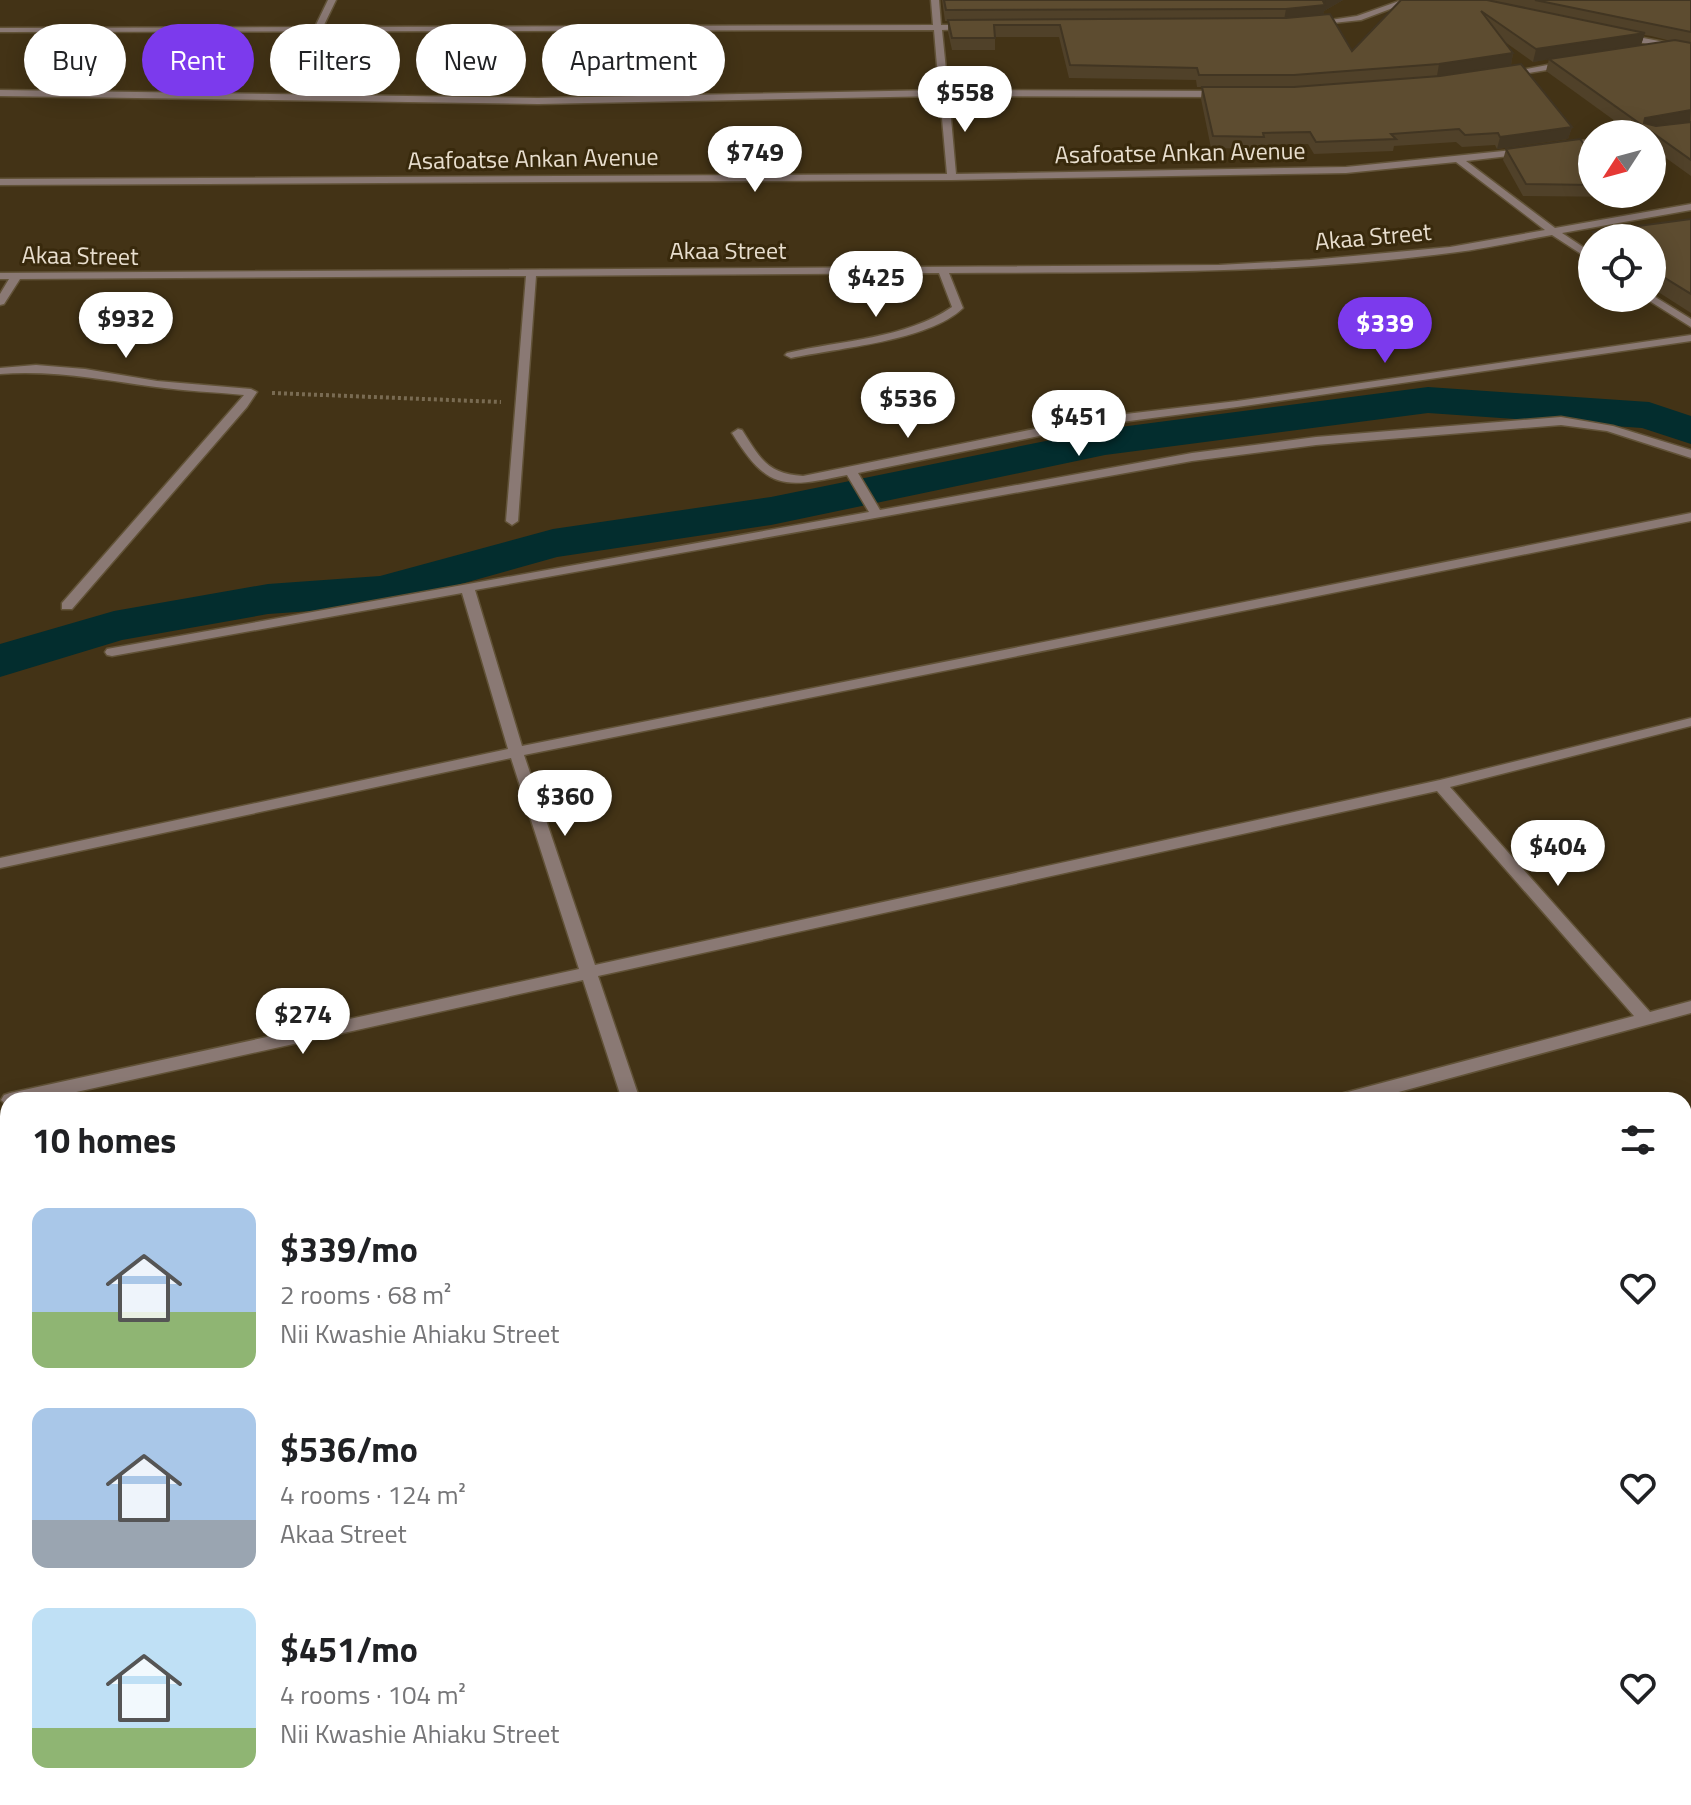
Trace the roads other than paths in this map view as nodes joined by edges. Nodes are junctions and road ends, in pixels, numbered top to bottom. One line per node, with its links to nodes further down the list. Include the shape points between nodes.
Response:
1 (332, 0): 4 (street)
2 (935, 0): 6 (street)
3 (1410, 0): 5 (street, via 1358,18)
4 (320, 24)
5 (1307, 24)
6 (938, 27): 7 (street); 9 (street); 18 (street)
7 (984, 27)
8 (270, 28): 10 (street)
9 (400, 28)
10 (0, 30)
11 (1610, 33): 12 (street)
12 (1672, 46): 13 (street); 14 (street)
13 (1691, 50)
14 (1643, 51)
15 (1585, 61): 16 (street)
16 (1487, 76)
17 (0, 93): 18 (street, via 538,101)
18 (944, 93): 19 (street); 24 (street)
19 (1238, 94)
20 (1578, 144): 21 (street)
21 (1549, 148)
22 (1534, 150): 23 (street, Asafoatse Ankan Avenue)
23 (1460, 160): 24 (street, Asafoatse Ankan Avenue, via 1346,170); 27 (street)
24 (952, 177): 25 (street, Asafoatse Ankan Avenue)
25 (0, 182)
26 (1691, 207): 27 (street, Akaa Street)
27 (1550, 230): 28 (street); 29 (street, Akaa Street, via 1450,250 1310,263)
28 (1578, 249)
29 (943, 270): 30 (street, Akaa Street); 37 (street, via 958,308 951,314 916,328)
30 (531, 273): 31 (street, Akaa Street); 44 (street)
31 (17, 275): 32 (street, Akaa Street); 33 (street)
32 (0, 276)
33 (0, 302)
34 (1666, 307): 35 (street)
35 (1691, 324)
36 (1691, 338): 41 (street, via 1083,423)
37 (791, 355)
38 (0, 371): 46 (street, via 85,372 251,392)
39 (738, 433): 41 (street, via 767,473 784,480)
40 (1691, 454): 42 (street, via 1586,423 1527,422 1192,457)
41 (854, 476): 42 (street)
42 (873, 508): 45 (street)
43 (1691, 517): 49 (street)
44 (512, 521)
45 (467, 587): 47 (street); 49 (street)
46 (67, 606)
47 (112, 652)
48 (1691, 722): 50 (street)
49 (516, 752): 51 (street); 52 (street)
50 (1440, 785): 52 (street); 54 (street)
51 (0, 863)
52 (587, 972): 55 (street); 56 (street)
53 (1691, 1007): 54 (street)
54 (1646, 1018): 57 (street)
55 (45, 1092)
56 (628, 1092)
57 (1373, 1092)

